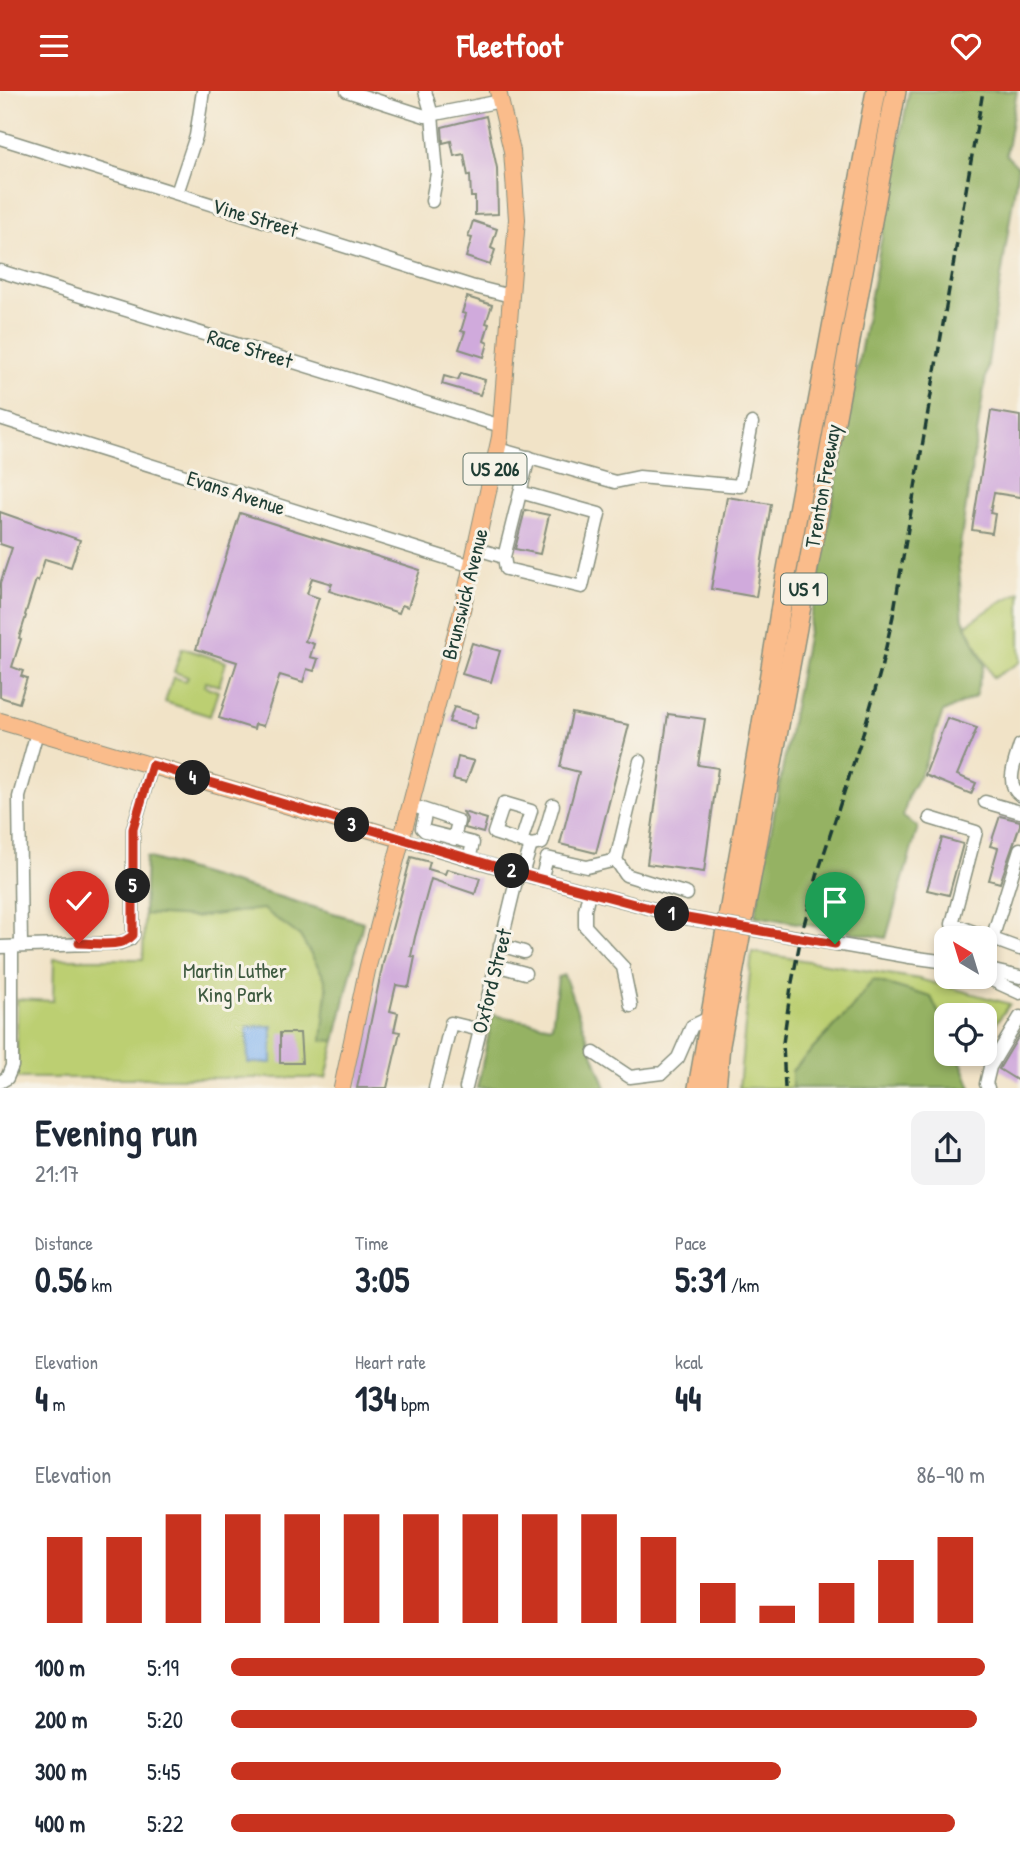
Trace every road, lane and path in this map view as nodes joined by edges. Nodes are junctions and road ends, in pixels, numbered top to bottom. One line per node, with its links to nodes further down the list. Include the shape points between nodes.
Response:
1 (204, 91): 9 (street, via 196,136)
2 (347, 91): 7 (street)
3 (425, 91): 7 (street)
4 (876, 91): 60 (highway, Trenton Freeway / US 1)
5 (896, 91): 68 (highway, Trenton Freeway / US 1, via 766,788)
6 (499, 96): 7 (street); 12 (main road, Brunswick Avenue / US 206, via 514,165)
7 (432, 115): 10 (street, via 437,173)
8 (0, 138): 9 (street, Vine Street)
9 (177, 193): 12 (street, Vine Street)
10 (432, 201)
11 (0, 271): 15 (street, Race Street)
12 (511, 296): 15 (main road, Brunswick Avenue / US 206)
13 (0, 418): 21 (street, Evans Avenue)
14 (752, 423): 17 (street, via 740,486 639,477 615,482)
15 (501, 426): 16 (main road, Brunswick Avenue / US 206)
16 (498, 449): 17 (street); 19 (main road, Brunswick Avenue / US 206)
17 (529, 457): 18 (street)
18 (520, 492): 20 (street); 20 (street, via 599,513 582,587 506,569)
19 (477, 549): 20 (street); 21 (main road, Brunswick Avenue / US 206)
20 (504, 557)
21 (472, 566): 30 (main road, Brunswick Avenue / US 206)
22 (0, 721): 23 (main road)
23 (37, 732): 26 (main road); 48 (street, via 19,797)
24 (1020, 745): 27 (street, via 1011,782)
25 (640, 761): 38 (street)
26 (152, 765): 34 (main road); 48 (street, via 133,829 130,939)
27 (1020, 795)
28 (985, 802): 32 (street)
29 (553, 805): 40 (street, Oxford Street, via 542,843 526,844)
30 (410, 806): 31 (street); 34 (main road, Brunswick Avenue / US 206)
31 (426, 811): 35 (street, via 425,831); 35 (street, via 458,821)
32 (1020, 812)
33 (930, 818): 44 (street, via 976,832 952,924)
34 (401, 839): 37 (street); 64 (main road, Brunswick Avenue / US 206)
35 (454, 839): 37 (street, via 473,843)
36 (1020, 849): 45 (street)
37 (469, 859): 40 (street)
38 (616, 860): 39 (street); 43 (street, via 626,875)
39 (587, 867): 41 (street, via 547,858); 42 (street)
40 (520, 874): 41 (street); 47 (street, Oxford Street)
41 (540, 879): 42 (street)
42 (585, 891): 51 (street, bridge, via 687,918); 58 (street, via 585,926 623,967)
43 (687, 894)
44 (957, 926)
45 (996, 926)
46 (998, 941): 49 (street)
47 (500, 945): 50 (street); 52 (street, Oxford Street)
48 (11, 947): 63 (street, via 12,1066)
49 (1020, 949)
50 (524, 952)
51 (934, 960)
52 (495, 965): 54 (street); 61 (street, Oxford Street)
53 (998, 972): 55 (street)
54 (524, 973)
55 (1020, 977)
56 (998, 983): 57 (street)
57 (1020, 993)
58 (631, 1006)
59 (1020, 1017): 69 (street, via 990,1067)
60 (709, 1019): 62 (street, via 692,1027 678,1058 663,1073 630,1077); 67 (highway, Trenton Freeway / US 1)
61 (480, 1030): 65 (street, via 452,1023); 66 (street, Oxford Street)
62 (594, 1053)
63 (3, 1080)
64 (342, 1088)
65 (435, 1088)
66 (466, 1088)
67 (698, 1088)
68 (716, 1088)
69 (988, 1088)

